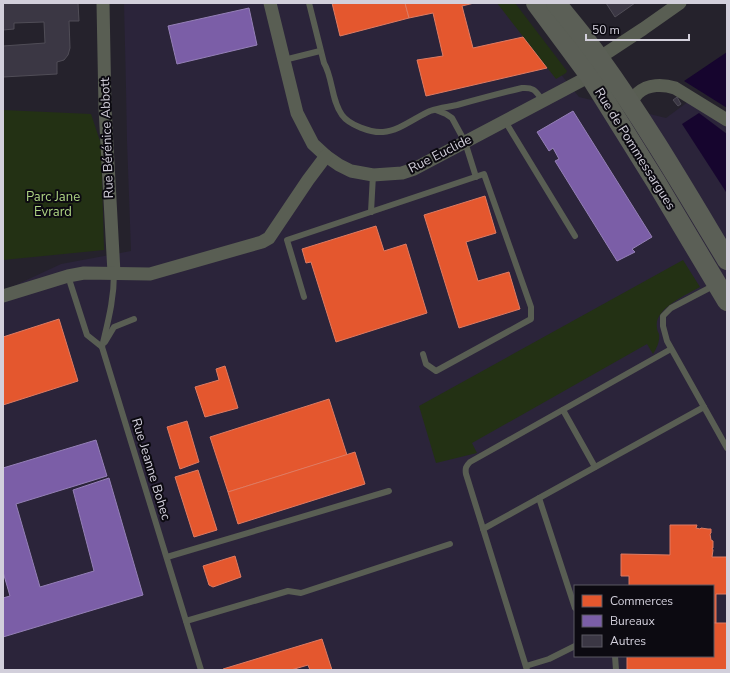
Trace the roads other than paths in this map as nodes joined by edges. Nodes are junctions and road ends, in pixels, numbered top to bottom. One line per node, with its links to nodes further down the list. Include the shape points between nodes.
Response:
1 (103, 3): 23 (street, Rue Bérénice Abbott)
2 (270, 3): 9 (street, Rue Euclide)
3 (309, 3): 7 (lane)
4 (536, 3): 10 (main road, Rue de Pommessargues)
5 (556, 3): 8 (main road, Rue de Pommessargues)
6 (680, 3): 8 (street)
7 (320, 51): 9 (lane); 13 (lane, via 333,96 342,115 362,128 384,132 402,127)
8 (599, 58): 12 (main road, Rue de Pommessargues)
9 (284, 60): 17 (street, Rue Euclide, via 297,113 313,144)
10 (590, 76): 11 (street, Rue Euclide); 25 (main road, Rue de Pommessargues)
11 (543, 101): 13 (lane, via 534,89 522,88); 15 (street, Rue Euclide)
12 (630, 104): 14 (street, via 638,93 648,88 668,86 676,88); 22 (main road, Rue de Pommessargues)
13 (435, 110): 16 (lane, via 452,118)
14 (727, 120)
15 (505, 121): 16 (street, Rue Euclide); 21 (lane)
16 (465, 142): 18 (street, Rue Euclide, via 414,169 402,173); 19 (lane)
17 (326, 156): 18 (street, Rue Euclide, via 351,171); 23 (street, via 269,238 262,242 150,274)
18 (373, 175): 20 (lane)
19 (476, 177): 20 (lane); 32 (lane, via 484,174 531,307 531,319 436,371 426,364)
20 (371, 212): 27 (lane, via 287,240)
21 (575, 236)
22 (727, 260)
23 (114, 273): 24 (street); 30 (lane, via 112,307)
24 (68, 276): 26 (street); 30 (lane, via 87,335)
25 (717, 284): 28 (main road, Rue de Pommessargues); 31 (lane, via 666,313 664,326)
26 (3, 296)
27 (304, 297)
28 (727, 301)
29 (134, 320): 30 (lane, via 114,327)
30 (102, 347): 41 (lane, Rue Jeanne Bohec)
31 (671, 349): 33 (lane); 34 (lane)
32 (423, 354)
33 (704, 407): 35 (lane); 36 (lane)
34 (563, 410): 36 (lane); 39 (lane, via 467,466 466,474)
35 (727, 448)
36 (595, 468): 38 (lane)
37 (389, 491): 41 (lane)
38 (539, 498): 39 (lane); 42 (lane)
39 (483, 529): 46 (lane)
40 (450, 544): 43 (lane, via 301,592 288,591)
41 (167, 557): 43 (lane, Rue Jeanne Bohec)
42 (574, 605)
43 (186, 620): 47 (lane, Rue Jeanne Bohec)
44 (574, 646): 46 (lane)
45 (615, 657): 48 (lane)
46 (527, 668)
47 (201, 670)
48 (616, 670)

